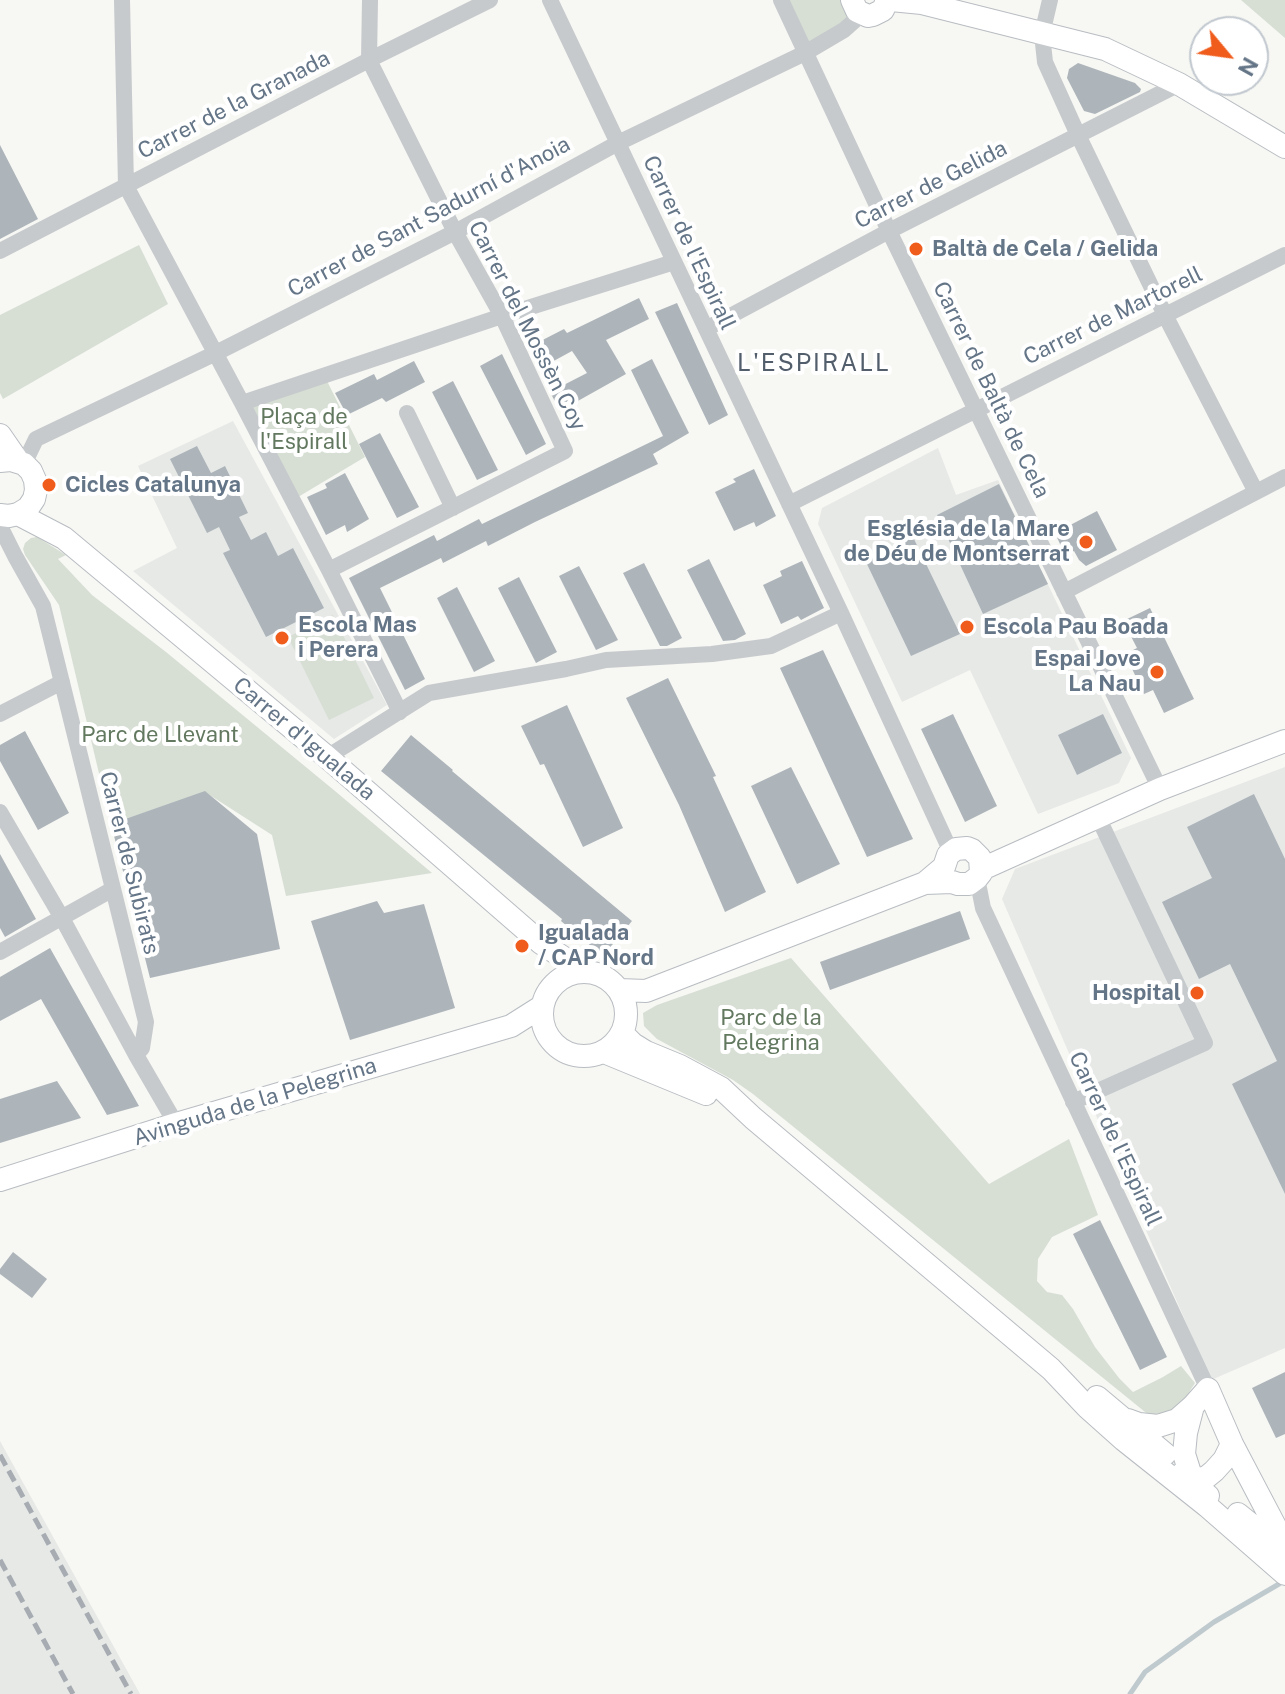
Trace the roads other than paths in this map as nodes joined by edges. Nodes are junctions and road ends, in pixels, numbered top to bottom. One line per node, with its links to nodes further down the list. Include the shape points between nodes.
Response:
1 (122, 0): 16 (street)
2 (370, 0): 11 (street, Carrer del Mossèn Coy)
3 (490, 0): 11 (street, Carrer de la Granada)
4 (550, 0): 14 (street, Carrer de l'Espirall)
5 (781, 0): 10 (street, Carrer de Baltà de Cela)
6 (889, 0): 8 (street, via 873,15); 9 (street, via 922,3)
7 (1050, 0): 9 (street)
8 (857, 7): 10 (street, Carrer de Sant Sadurní d'Anoia, via 844,30)
9 (1042, 34): 12 (street, via 1105,49); 13 (street, via 1045,62)
10 (805, 53): 14 (street, Carrer de Sant Sadurní d'Anoia); 17 (street, Carrer de Baltà de Cela)
11 (369, 60): 16 (street, Carrer de la Granada); 18 (street, Carrer del Mossèn Coy)
12 (1179, 84): 13 (street, Carrer de Gelida); 15 (street)
13 (1078, 135): 17 (street, Carrer de Gelida); 22 (street)
14 (618, 143): 18 (street, Carrer de Sant Sadurní d'Anoia); 21 (street, Carrer de l'Espirall)
15 (1285, 147)
16 (126, 186): 19 (street, Carrer de la Granada); 25 (street)
17 (889, 231): 24 (street, Carrer de Gelida); 27 (street, Carrer de Baltà de Cela)
18 (455, 232): 23 (street, Carrer del Mossèn Coy); 25 (street, Carrer de Sant Sadurní d'Anoia)
19 (0, 251)
20 (1285, 255): 22 (street, Carrer de Martorell)
21 (674, 262): 23 (street); 24 (street, Carrer de l'Espirall)
22 (1165, 315): 27 (street, Carrer de Martorell); 32 (street)
23 (502, 316): 26 (street); 34 (street, Carrer del Mossèn Coy, via 565,451)
24 (706, 329): 33 (street, Carrer de l'Espirall)
25 (216, 353): 26 (street); 30 (street, Carrer de Sant Sadurní d'Anoia, via 36,439)
26 (242, 403): 36 (street)
27 (976, 409): 33 (street, Carrer de Martorell); 37 (street, Carrer de Baltà de Cela)
28 (407, 413): 34 (street)
29 (0, 435): 30 (street)
30 (14, 462): 35 (street, via 31,471 36,490)
31 (1285, 477): 32 (street)
32 (1256, 492): 37 (street)
33 (789, 504): 38 (street, Carrer de l'Espirall)
34 (453, 508): 36 (street)
35 (13, 514): 39 (street, Carrer de Subirats, via 12,547 43,606); 43 (street, Carrer d'Igualada, via 64,538)
36 (329, 570): 40 (street)
37 (1064, 592): 44 (street, Carrer de Baltà de Cela)
38 (841, 613): 40 (street, via 771,646 606,660 429,693); 47 (street, Carrer de l'Espirall)
39 (62, 682): 41 (street); 48 (street, Carrer de Subirats)
40 (400, 712): 43 (street)
41 (0, 714)
42 (1285, 741): 44 (street)
43 (327, 757): 50 (street, Carrer d'Igualada)
44 (1160, 789): 46 (street)
45 (0, 812): 49 (street)
46 (1098, 817): 47 (street); 62 (street, via 1205,1043)
47 (964, 870): 55 (street); 62 (street, Carrer de l'Espirall)
48 (113, 889): 49 (street); 61 (street, Carrer de Subirats, via 146,1022)
49 (62, 918): 51 (street); 61 (street)
50 (541, 943): 52 (street, Carrer d'Igualada); 53 (street, Carrer d'Igualada)
51 (0, 952)
52 (584, 971): 53 (street); 54 (street, via 597,973)
53 (560, 978): 56 (street, Avinguda de la Pelegrina)
54 (619, 990): 55 (street); 57 (street)
55 (646, 991): 57 (street)
56 (541, 1007): 58 (street, Avinguda de la Pelegrina); 59 (street)
57 (624, 1023): 60 (street); 63 (street, via 633,1044 721,1088)
58 (511, 1026): 59 (street, Avinguda de la Pelegrina); 64 (street, Avinguda de la Pelegrina)
59 (545, 1033): 60 (street, Avinguda de la Pelegrina, via 564,1052)
60 (604, 1052): 63 (street)
61 (136, 1055): 64 (street)
62 (1073, 1102): 66 (street, Carrer de l'Espirall)
63 (753, 1118): 68 (street, via 1051,1369 1087,1407)
64 (176, 1124): 65 (street, Avinguda de la Pelegrina)
65 (0, 1180)
66 (1208, 1389): 67 (street); 69 (street)
67 (1193, 1406): 68 (street, via 1177,1420); 70 (street, via 1184,1454)
68 (1124, 1429): 70 (street, via 1175,1470); 71 (street)
69 (1232, 1444): 70 (street, via 1203,1480); 72 (street)
70 (1191, 1476): 71 (street, via 1231,1516); 73 (street)
71 (1230, 1526): 74 (street)
72 (1285, 1545)
73 (1285, 1552)
74 (1285, 1574)

